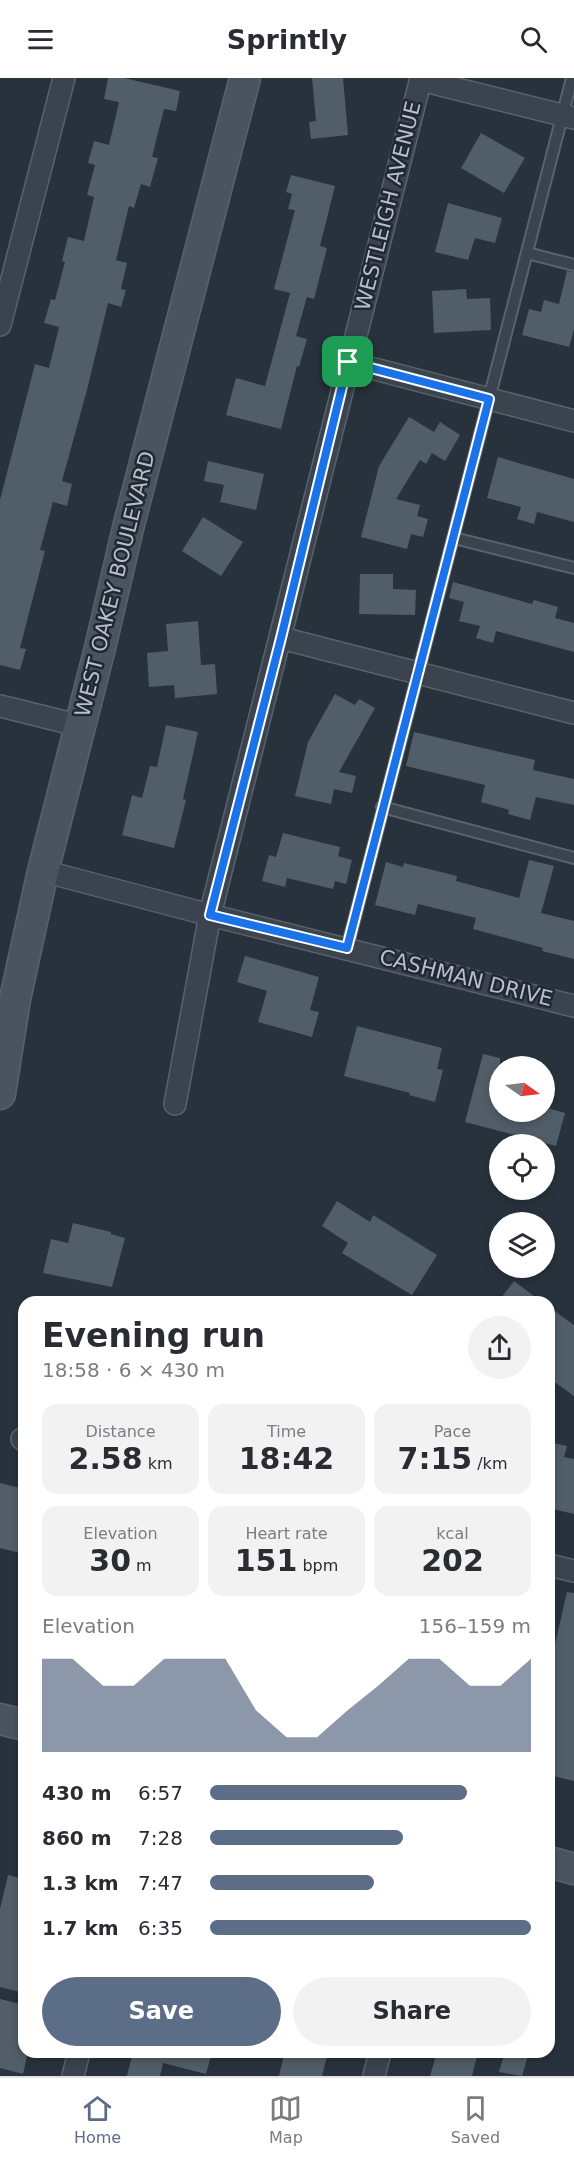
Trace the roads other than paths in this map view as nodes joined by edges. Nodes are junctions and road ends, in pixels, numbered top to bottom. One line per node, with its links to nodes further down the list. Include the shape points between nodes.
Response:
1 (64, 78): 8 (street)
2 (245, 78): 18 (main road, WEST OAKEY BOULEVARD, via 128,528)
3 (572, 78): 5 (lane)
4 (421, 79): 5 (street); 9 (street, WESTLEIGH AVENUE)
5 (568, 117): 6 (lane)
6 (527, 253): 7 (lane); 10 (lane)
7 (574, 265)
8 (0, 325)
9 (348, 362): 10 (street); 14 (street, WESTLEIGH AVENUE)
10 (489, 399): 11 (street); 12 (lane)
11 (574, 421)
12 (454, 538): 13 (lane); 15 (lane)
13 (574, 568)
14 (281, 638): 15 (street); 22 (street, WESTLEIGH AVENUE)
15 (416, 673): 17 (street); 19 (lane)
16 (0, 706): 18 (street)
17 (574, 713)
18 (81, 726): 21 (main road, WEST OAKEY BOULEVARD)
19 (382, 807): 20 (lane); 23 (lane)
20 (574, 858)
21 (43, 871): 22 (street, CASHMAN DRIVE); 25 (main road, WEST OAKEY BOULEVARD, via 15,999)
22 (210, 915): 23 (street, CASHMAN DRIVE); 26 (street, WESTLEIGH AVENUE)
23 (347, 948): 24 (street, CASHMAN DRIVE)
24 (574, 1006)
25 (0, 1094)
26 (176, 1104)
27 (555, 1566): 28 (street)
28 (574, 1571)
29 (0, 1719): 30 (main road)
30 (18, 1724)
31 (555, 1864): 32 (main road)
32 (574, 1869)
33 (78, 2058): 35 (street)
34 (378, 2058): 36 (street)
35 (73, 2076)
36 (374, 2076)

